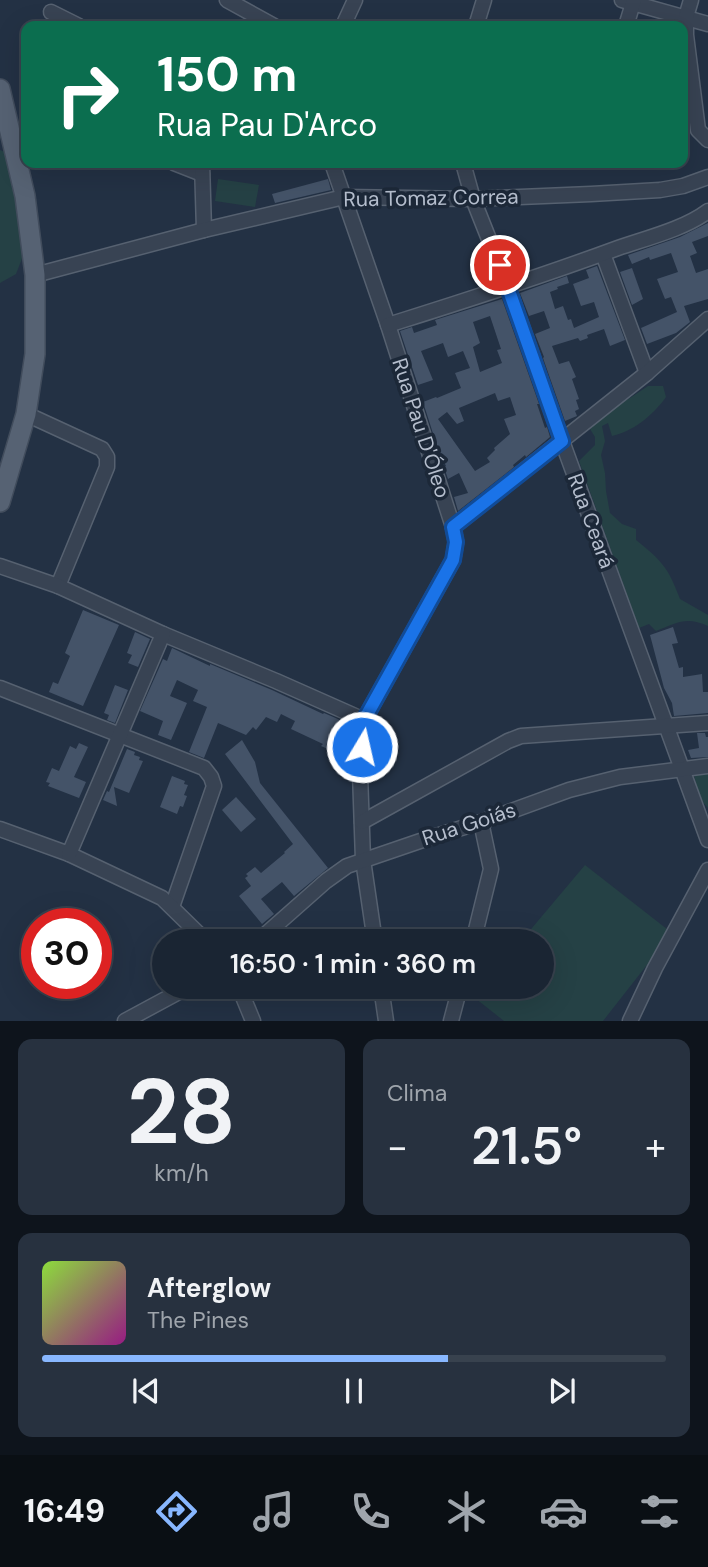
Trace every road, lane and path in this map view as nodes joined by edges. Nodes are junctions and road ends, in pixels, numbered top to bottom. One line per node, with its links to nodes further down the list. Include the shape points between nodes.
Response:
1 (227, 0): 9 (street)
2 (355, 0): 10 (street)
3 (484, 0): 11 (street)
4 (691, 0): 7 (street)
5 (629, 1): 7 (street); 12 (street)
6 (51, 12): 8 (street)
7 (686, 17): 13 (street); 14 (street)
8 (69, 21)
9 (265, 21)
10 (345, 21)
11 (478, 21)
12 (627, 21)
13 (686, 21)
14 (708, 24)
15 (688, 45): 18 (street)
16 (0, 89): 19 (main road)
17 (688, 129): 18 (street)
18 (705, 134)
19 (6, 142): 29 (main road, via 25,196)
20 (202, 168): 27 (street)
21 (334, 168): 24 (street, Rua Pau D'Óleo)
22 (464, 168): 25 (street, Rua Ceará)
23 (708, 177): 25 (street, Rua Tomaz Correa, via 660,190)
24 (344, 197): 25 (street, Rua Tomaz Correa); 27 (street, Rua Tomaz Correa); 32 (street, Rua Pau D'Óleo)
25 (473, 200): 30 (street, Rua Ceará)
26 (708, 211): 28 (street)
27 (204, 230): 29 (street, Rua Tomaz Correa)
28 (603, 254): 30 (street); 33 (street)
29 (35, 275): 34 (main road, via 35,354)
30 (508, 287): 32 (street); 35 (street, Rua Ceará)
31 (708, 319): 33 (street)
32 (388, 326): 38 (street, Rua Pau D'Óleo)
33 (647, 373): 35 (street)
34 (26, 414): 36 (main road); 40 (street, via 102,449 107,457 107,467)
35 (562, 441): 38 (street); 45 (street, Rua Ceará)
36 (5, 466): 37 (main road)
37 (0, 502)
38 (453, 527): 43 (street, Rua Pau D'Óleo, via 453,560)
39 (0, 566): 40 (street)
40 (58, 586): 41 (street)
41 (163, 634): 43 (street); 46 (street)
42 (0, 688): 46 (street)
43 (364, 720): 49 (street)
44 (708, 723): 45 (street)
45 (666, 727): 48 (street, Rua Ceará); 49 (street, via 508,741)
46 (119, 735): 53 (street); 56 (street, via 204,768 214,786)
47 (708, 766): 48 (street, Rua Goiás)
48 (681, 770): 50 (street, Rua Goiás, via 594,783); 52 (street, Rua Ceará)
49 (362, 822): 54 (street)
50 (481, 822): 54 (street, Rua Goiás); 60 (street, via 491,869)
51 (0, 830): 53 (street)
52 (708, 840)
53 (69, 854): 56 (street)
54 (363, 860): 58 (street, Rua Goiás, via 338,872); 59 (street)
55 (708, 870): 65 (street)
56 (172, 907): 57 (street)
57 (194, 929)
58 (272, 929)
59 (373, 929)
60 (476, 929)
61 (166, 999): 66 (street)
62 (244, 999): 67 (street)
63 (383, 999): 68 (street)
64 (457, 999): 69 (street)
65 (631, 1020)
66 (125, 1021)
67 (253, 1021)
68 (386, 1021)
69 (451, 1021)

